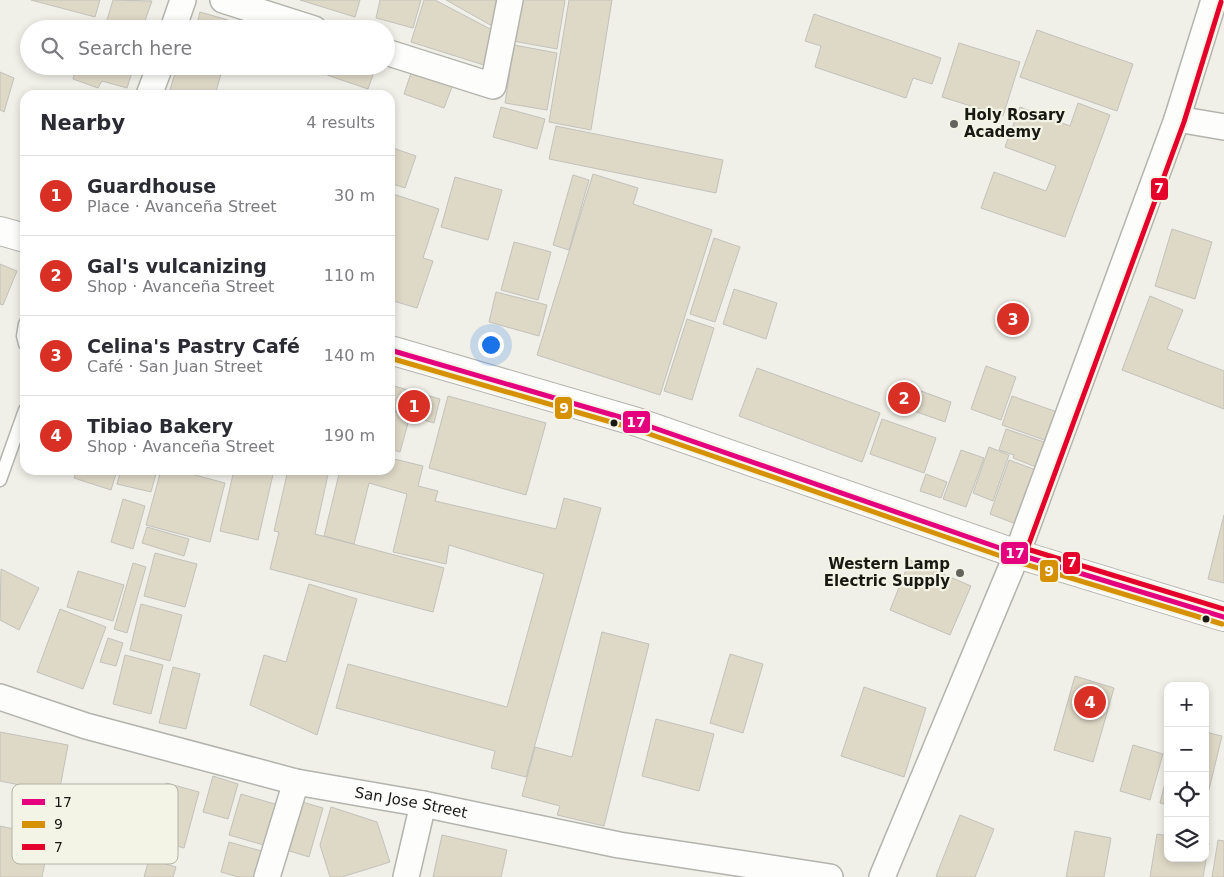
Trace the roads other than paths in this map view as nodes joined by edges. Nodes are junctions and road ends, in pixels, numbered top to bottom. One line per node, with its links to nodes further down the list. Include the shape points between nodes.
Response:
1 (183, 0): 5 (street)
2 (223, 0): 6 (street)
3 (510, 0): 7 (street, via 493,86)
4 (1214, 0): 10 (street)
5 (176, 20)
6 (286, 20)
7 (395, 55)
8 (157, 75): 9 (street)
9 (151, 90)
10 (1177, 119): 11 (street); 17 (street)
11 (1224, 127)
12 (0, 231): 13 (main road)
13 (20, 237)
14 (395, 351): 17 (main road, via 637,422)
15 (20, 424): 16 (lane)
16 (0, 480)
17 (1017, 554): 18 (main road); 25 (street)
18 (1224, 617)
19 (0, 697): 20 (street, San Jose Street, via 86,726)
20 (296, 782): 21 (street, San Jose Street); 22 (street)
21 (423, 804): 23 (street); 24 (street, San Jose Street, via 619,845)
22 (267, 877)
23 (406, 877)
24 (830, 877)
25 (882, 877)

